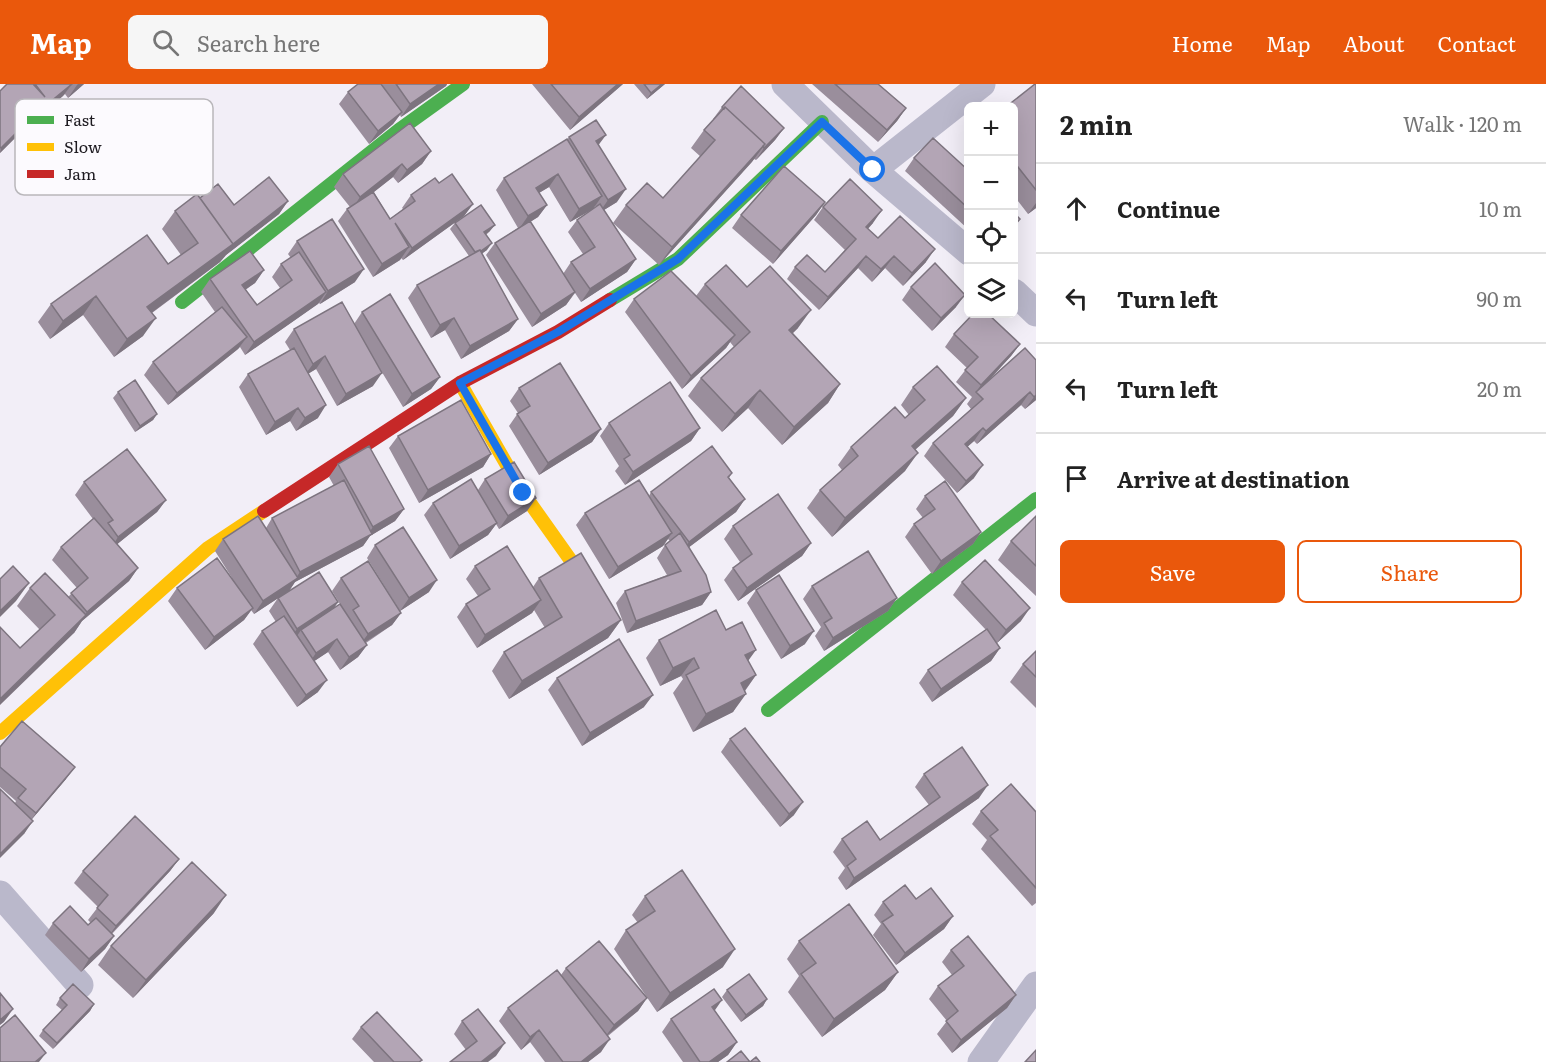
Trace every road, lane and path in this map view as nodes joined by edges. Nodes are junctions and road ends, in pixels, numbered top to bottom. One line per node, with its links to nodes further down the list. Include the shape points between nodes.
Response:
1 (463, 84): 8 (street)
2 (785, 84): 4 (street)
3 (982, 84): 5 (street)
4 (822, 122): 5 (street); 10 (street, via 678,259 558,332)
5 (873, 170): 6 (street)
6 (964, 248)
7 (1018, 296): 9 (street)
8 (182, 302)
9 (1036, 313)
10 (460, 383): 12 (street, via 523,493); 14 (street, via 207,548)
11 (1036, 499): 13 (street)
12 (601, 603)
13 (768, 710)
14 (0, 733)
15 (0, 894): 16 (street)
16 (80, 985)
17 (1036, 985): 18 (street)
18 (981, 1062)

